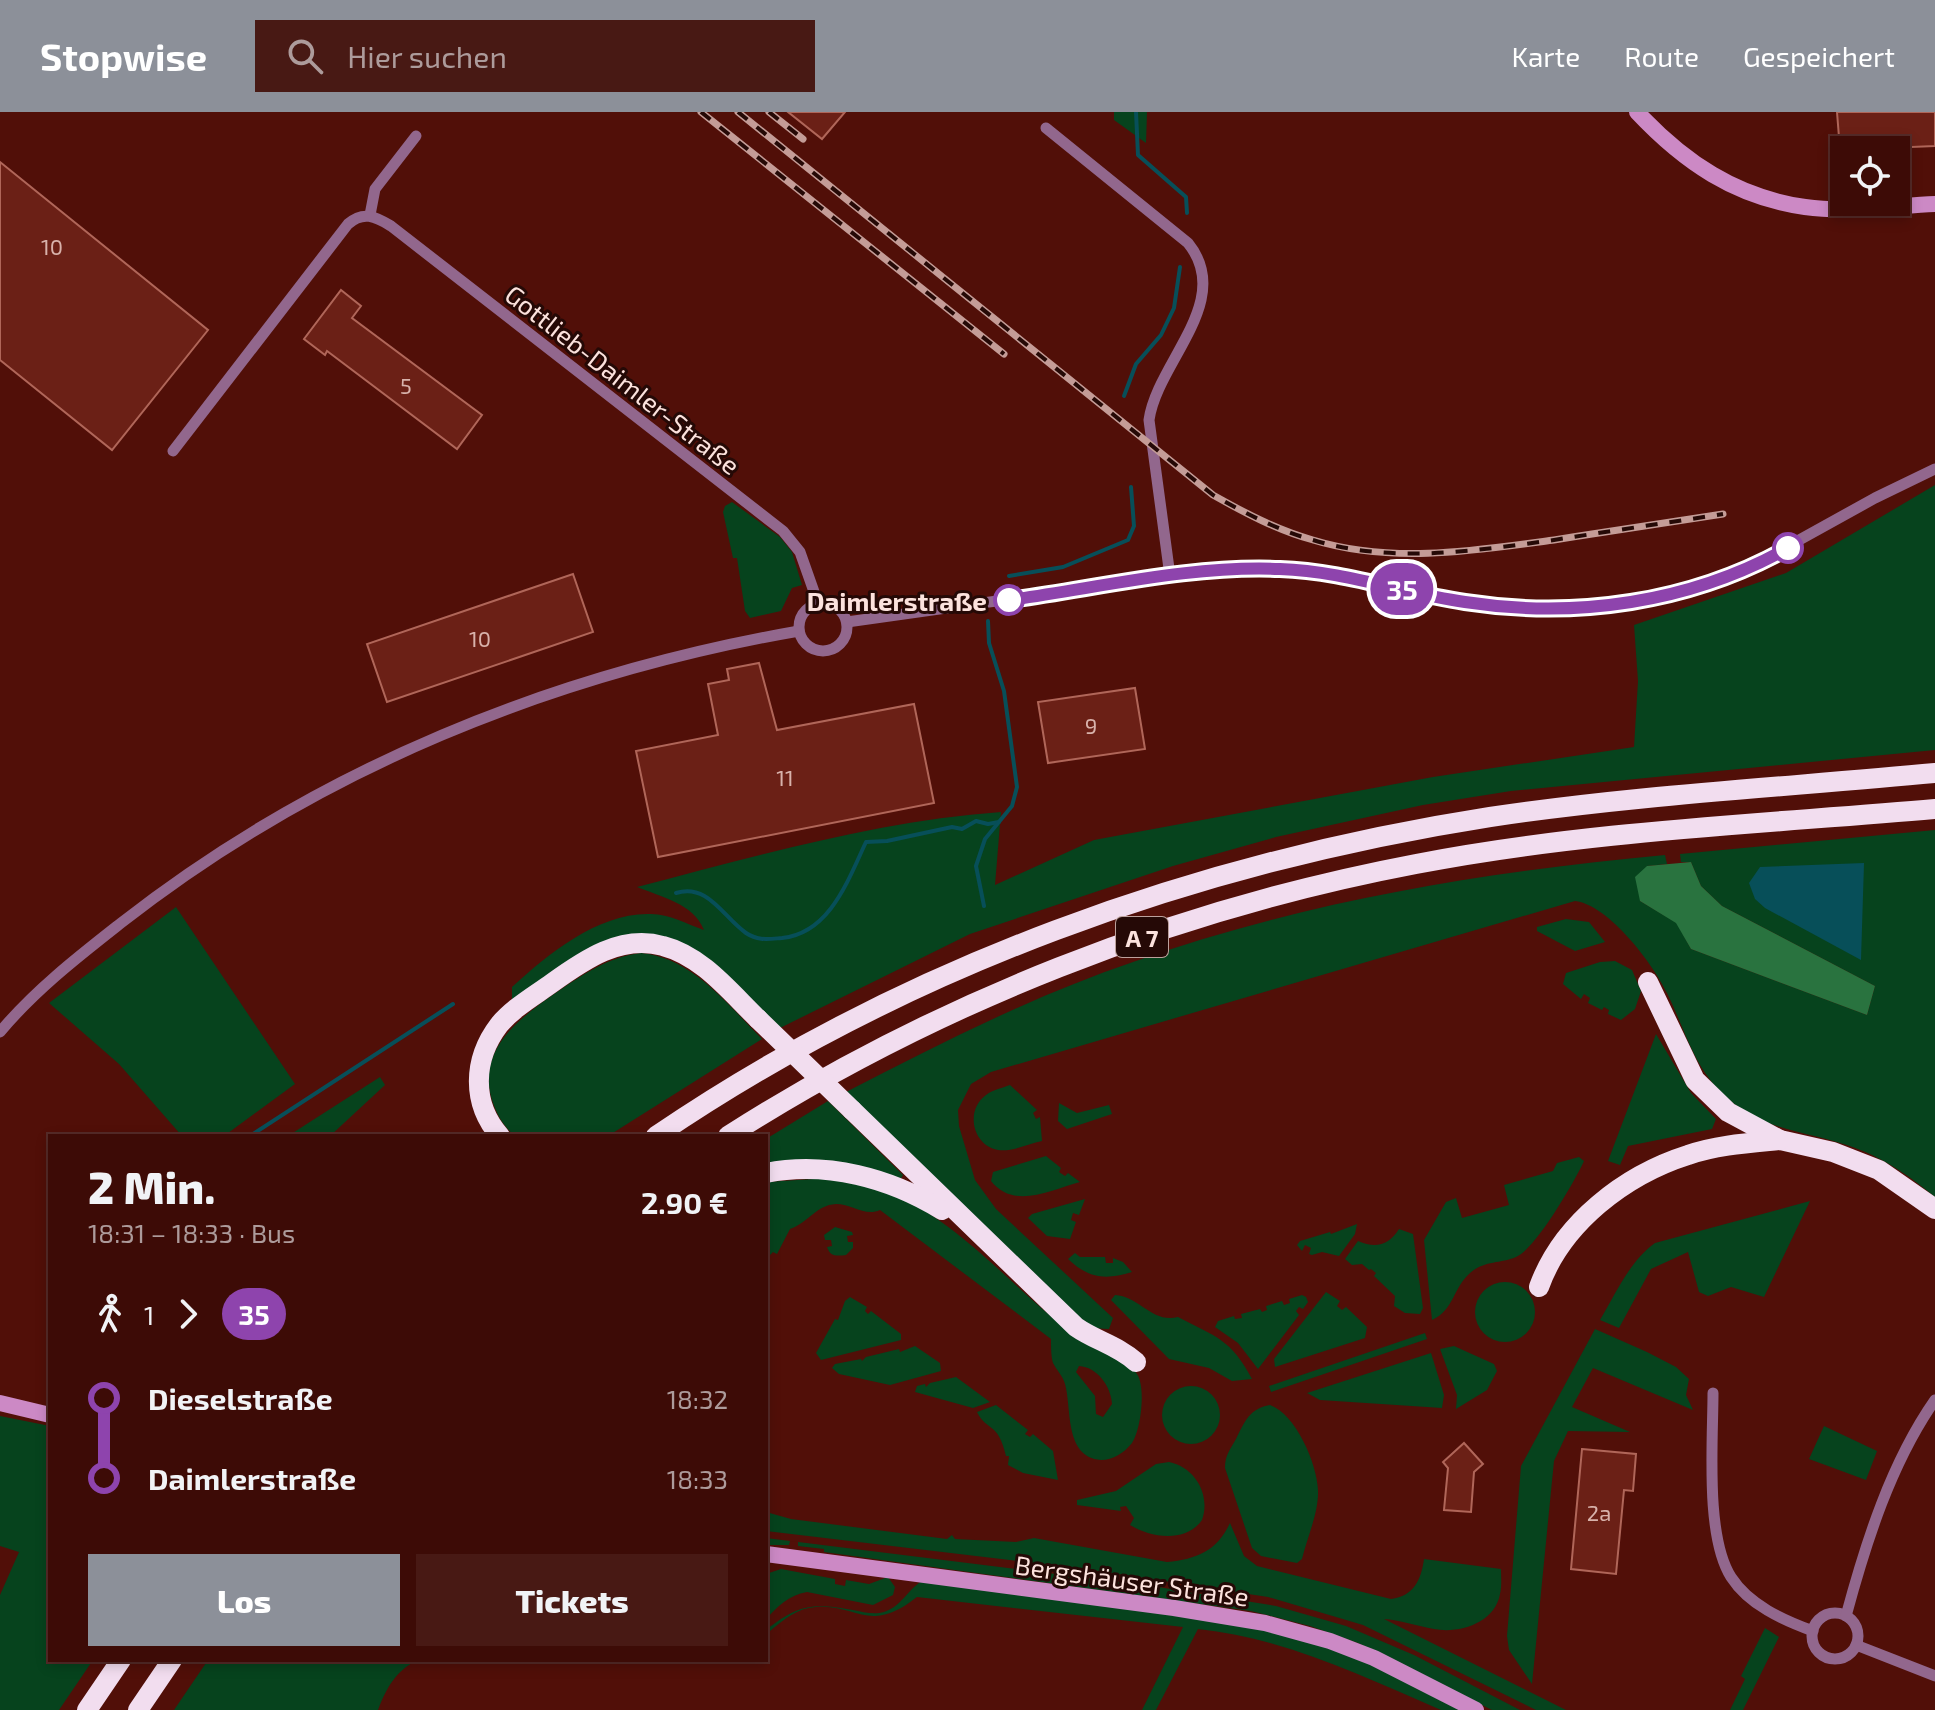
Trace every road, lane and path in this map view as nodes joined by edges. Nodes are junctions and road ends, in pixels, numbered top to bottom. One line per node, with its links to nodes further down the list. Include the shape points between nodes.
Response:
1 (1637, 112): 4 (main road, via 1669,147 1698,167 1767,198 1834,209)
2 (1046, 128): 8 (street, via 1188,243 1202,267 1198,311 1155,396 1149,420)
3 (416, 136): 5 (street, via 375,189)
4 (1935, 204)
5 (370, 215): 6 (street, via 348,224); 9 (street, Gottlieb-Daimler-Straße, via 391,226 783,531 800,552)
6 (173, 451)
7 (1935, 469): 8 (street, via 1756,564 1695,587 1628,603 1561,608 1490,605 1284,569 1239,567)
8 (1170, 576): 10 (street)
9 (818, 603): 10 (street, via 836,607); 11 (street, via 803,613)
10 (847, 622): 11 (street, via 841,644 827,651 812,649)
11 (799, 631): 17 (street, via 676,656 557,690 362,771 265,825 158,895 55,977)
12 (1935, 764): 14 (highway)
13 (1935, 773): 14 (highway, A 7)
14 (1842, 781): 18 (highway, A 7, via 1490,817 1347,845 1179,888 1040,935 901,995 764,1068)
15 (1935, 809): 22 (highway, A 7, via 1489,852 1256,901 1045,972 810,1086)
16 (1648, 982): 23 (highway, via 1683,1059 1709,1097 1745,1124)
17 (0, 1032)
18 (677, 1122): 20 (highway); 21 (highway, A 7)
19 (498, 1134): 26 (highway, bridge, via 479,1099 478,1073 500,1024 595,955 645,943 679,952 711,974)
20 (648, 1134)
21 (659, 1134)
22 (731, 1134)
23 (1780, 1140): 25 (highway, via 1865,1163); 27 (highway, via 1689,1154 1632,1181 1574,1230)
24 (768, 1173): 26 (highway, via 807,1169 865,1177 920,1197)
25 (1935, 1209)
26 (975, 1231): 28 (highway, via 1076,1327)
27 (1539, 1287)
28 (1136, 1362)
29 (1713, 1393): 35 (street, via 1713,1506 1730,1576 1765,1609)
30 (1935, 1400): 34 (street, via 1915,1429 1890,1485)
31 (0, 1403): 32 (main road)
32 (48, 1415)
33 (768, 1554): 42 (main road, Bergshäuser Straße, via 1265,1623 1374,1658)
34 (1846, 1616): 35 (street, via 1826,1615); 36 (street, via 1856,1626)
35 (1813, 1631): 36 (street, via 1816,1649 1827,1657 1847,1656)
36 (1856, 1645): 39 (street)
37 (120, 1662): 40 (highway)
38 (171, 1662): 41 (highway)
39 (1935, 1676)
40 (87, 1710)
41 (138, 1710)
42 (1476, 1710)

